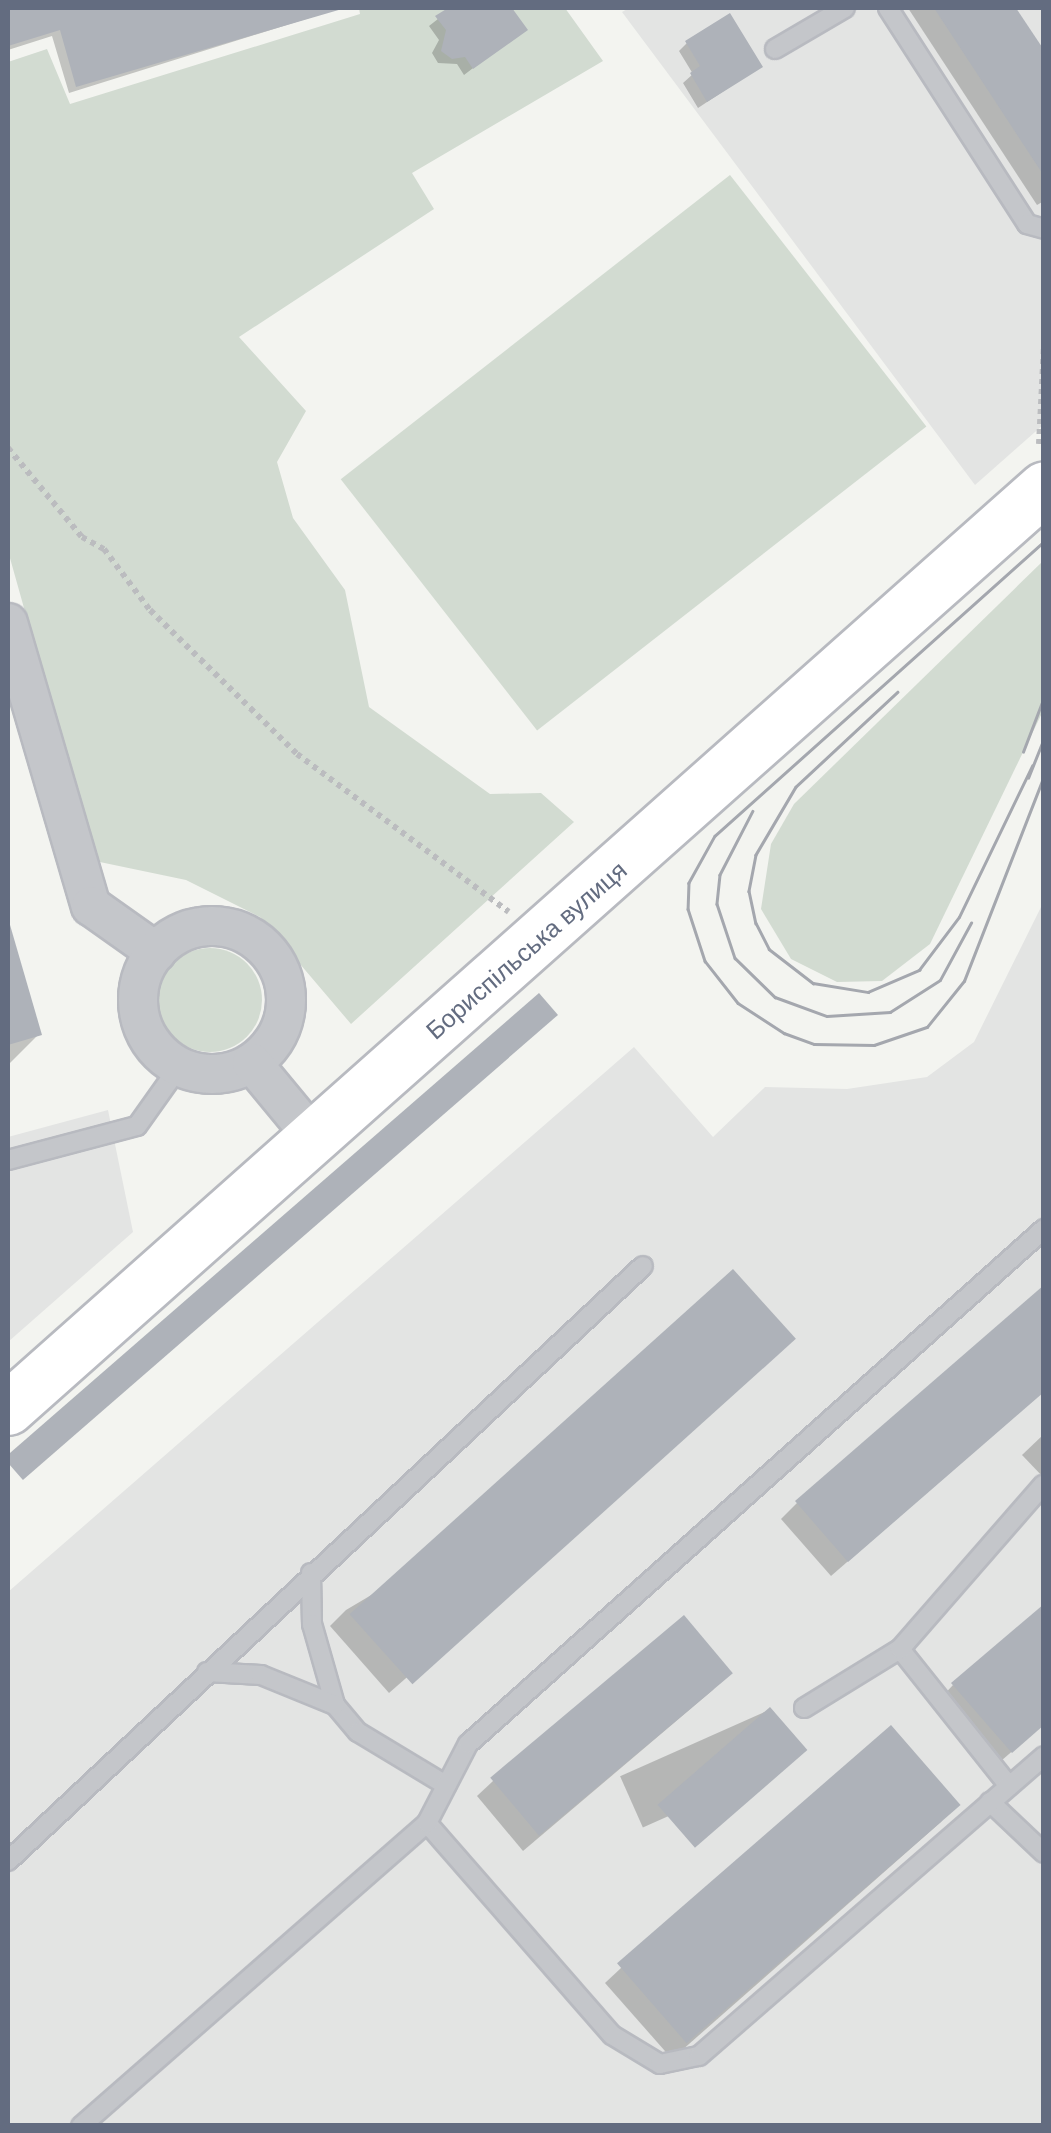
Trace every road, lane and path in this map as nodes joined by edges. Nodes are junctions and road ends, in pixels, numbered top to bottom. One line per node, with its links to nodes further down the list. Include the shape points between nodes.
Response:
1 (845, 8): 3 (lane)
2 (888, 8): 4 (lane, via 1028,224)
3 (775, 49)
4 (1044, 229)
5 (1044, 344): 7 (path)
6 (8, 448): 9 (path, via 82,537 104,549 150,610 298,754)
7 (1041, 467): 13 (main road, Бориспільська вулиця)
8 (8, 623): 10 (street, via 91,906)
9 (510, 912)
10 (156, 952): 11 (street, via 187,930 225,927 260,943 273,958 283,976 286,1015); 12 (street, via 138,1006 150,1042)
11 (252, 1063): 12 (street, via 216,1075); 13 (street)
12 (179, 1067): 14 (lane, via 137,1126)
13 (314, 1138): 17 (main road, Бориспільська вулиця)
14 (8, 1160)
15 (1044, 1229): 25 (lane, via 468,1744)
16 (644, 1266): 19 (lane)
17 (8, 1409)
18 (1043, 1485): 20 (lane)
19 (311, 1574): 21 (lane); 22 (lane, via 312,1624)
20 (900, 1649): 23 (lane); 26 (lane)
21 (207, 1672): 22 (lane, via 261,1675); 30 (lane)
22 (335, 1705): 25 (lane, via 358,1732)
23 (804, 1708)
24 (1044, 1756): 26 (lane)
25 (446, 1785): 28 (lane)
26 (1009, 1786): 27 (lane)
27 (990, 1802): 28 (lane, via 700,2056 660,2064 612,2035); 29 (lane)
28 (427, 1824): 31 (lane)
29 (1044, 1853)
30 (8, 1861)
31 (81, 2126)

